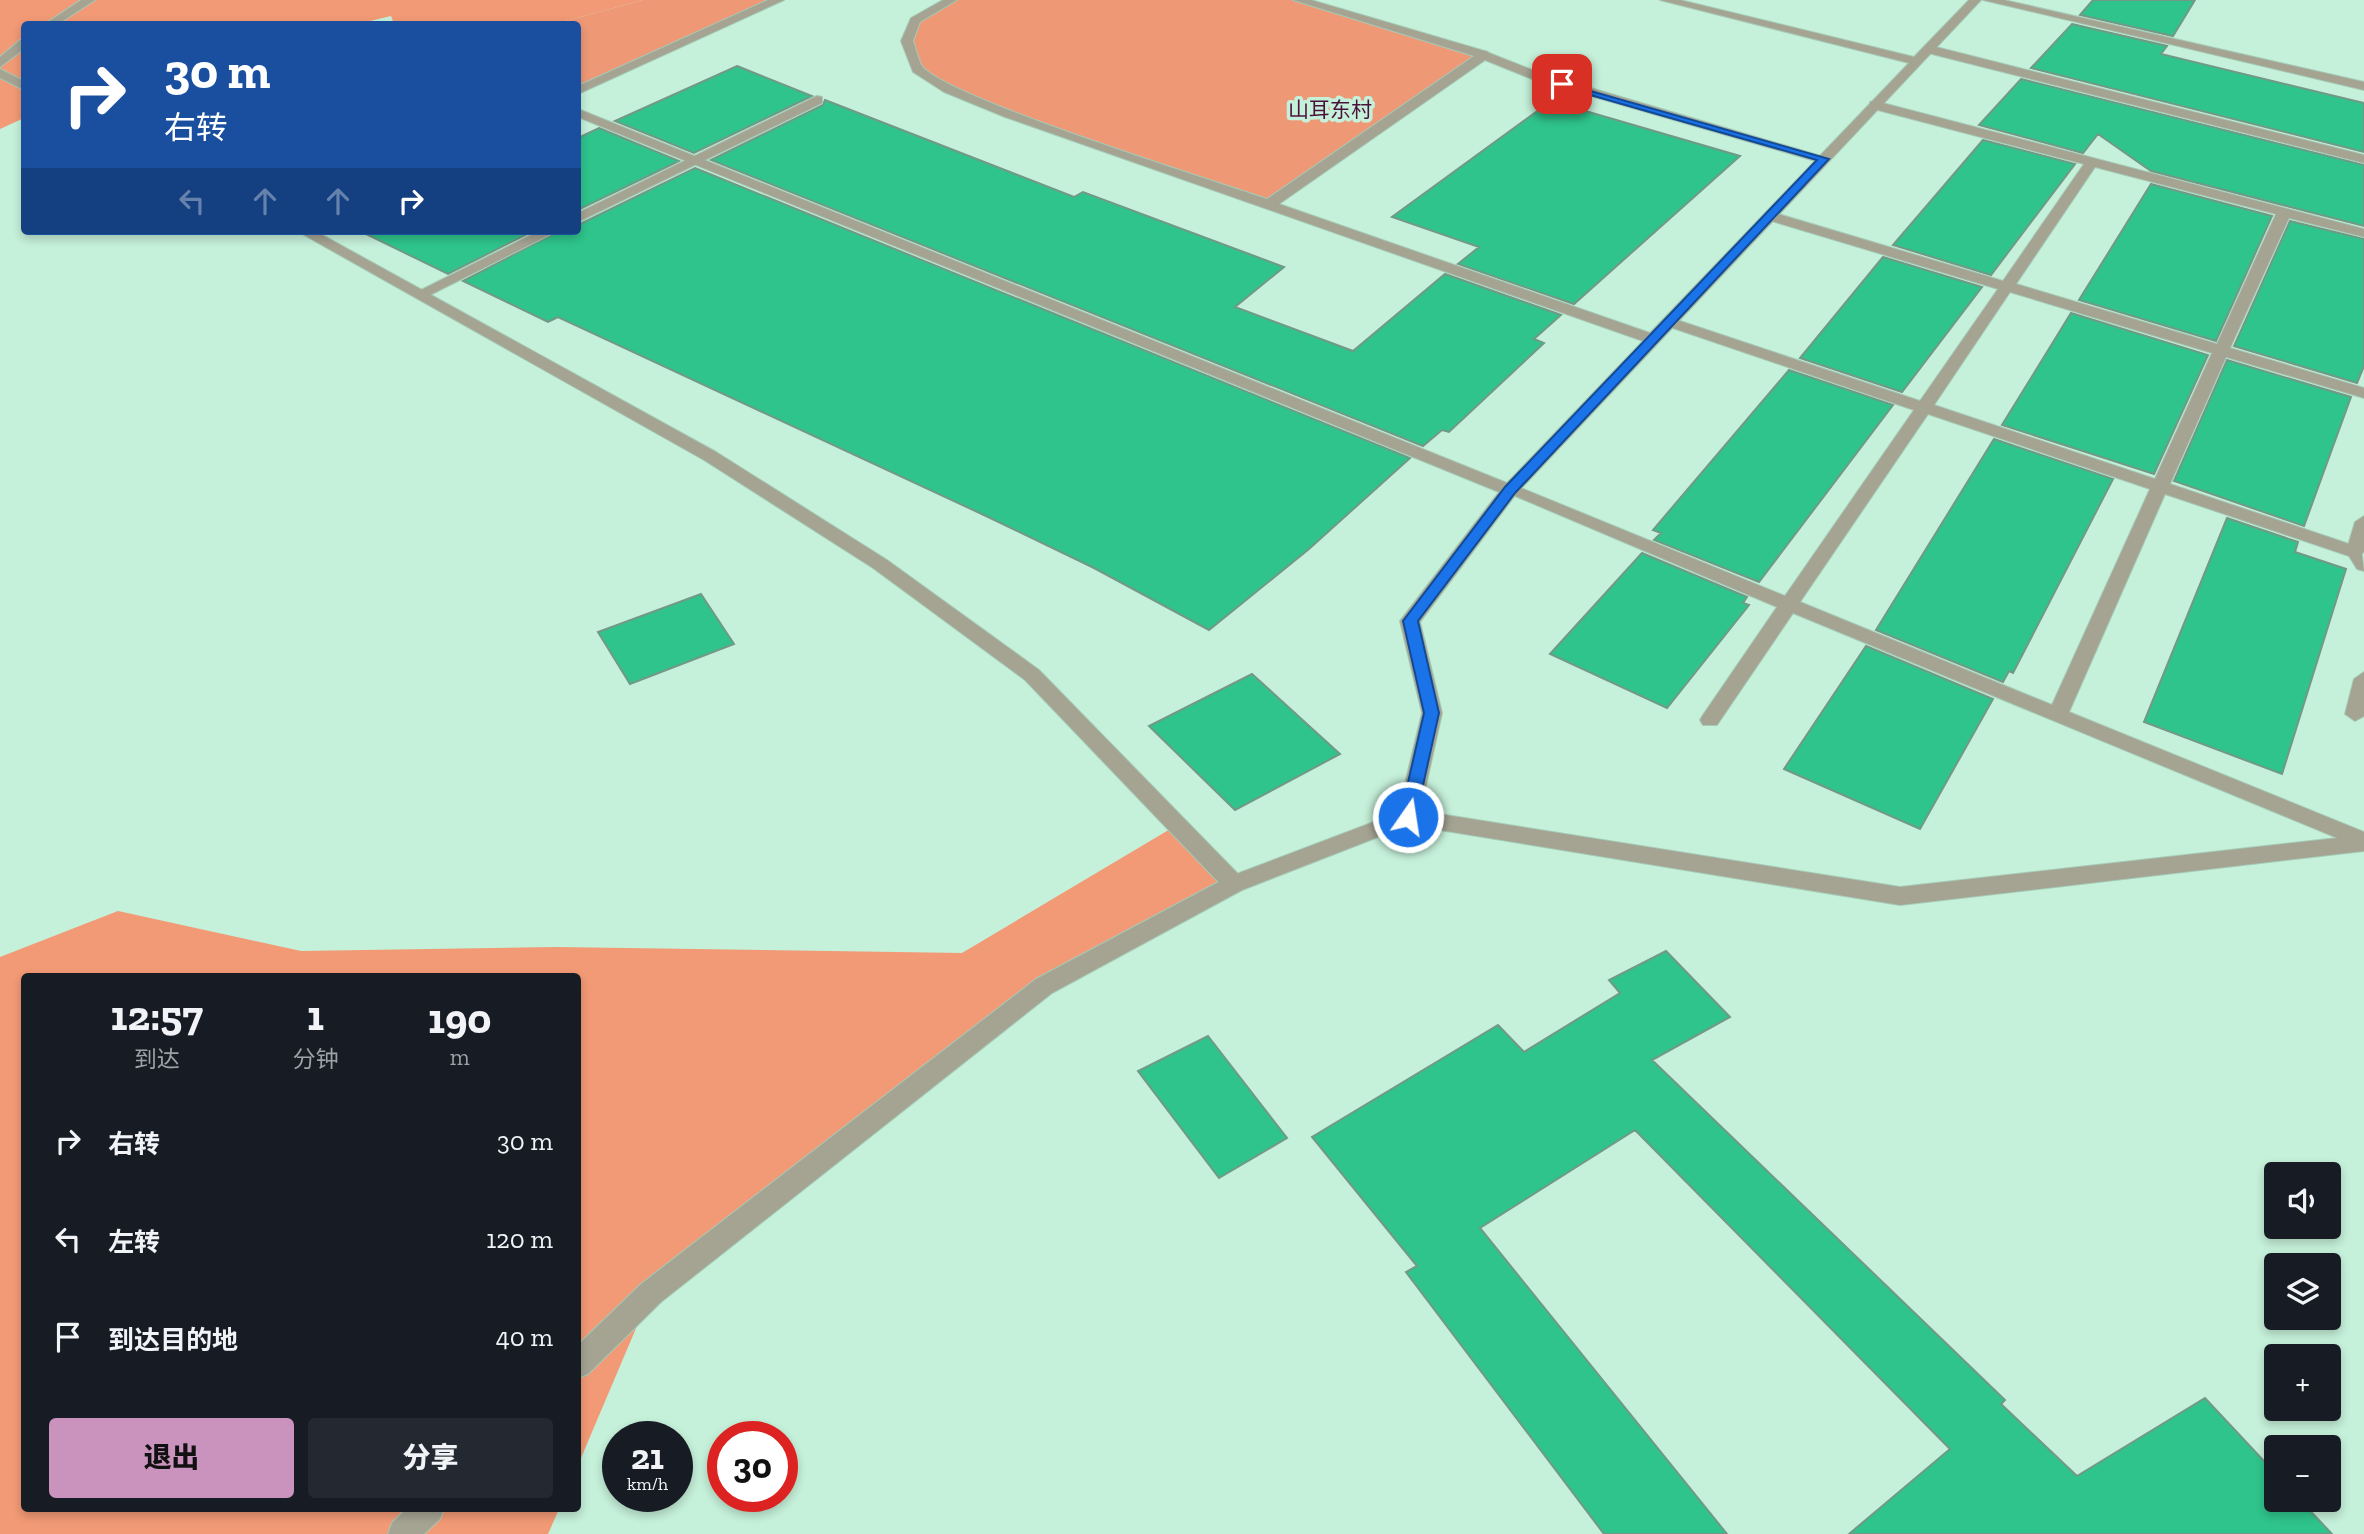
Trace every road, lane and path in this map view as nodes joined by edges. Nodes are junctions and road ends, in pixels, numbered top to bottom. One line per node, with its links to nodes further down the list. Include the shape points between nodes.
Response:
1 (89, 0): 8 (street)
2 (778, 0): 17 (street)
3 (951, 0): 25 (street, via 915,20 906,41 917,69 948,89)
4 (1299, 0): 11 (street)
5 (1666, 0): 12 (street)
6 (1975, 0): 10 (street)
7 (1990, 0): 16 (street)
8 (56, 21)
9 (21, 46): 13 (street)
10 (1928, 49): 12 (street); 22 (street)
11 (1484, 55): 21 (street, via 1536,76); 25 (street)
12 (1917, 61): 19 (street)
13 (0, 63)
14 (0, 73): 15 (street)
15 (21, 84)
16 (2364, 86)
17 (581, 89)
18 (817, 100): 23 (street)
19 (1875, 105): 21 (street); 24 (street)
20 (581, 114): 23 (street)
21 (1824, 159): 27 (street)
22 (2364, 159)
23 (695, 160): 28 (street); 40 (street)
24 (2092, 162): 26 (street); 32 (street)
25 (1271, 203): 35 (street)
26 (2284, 212): 29 (street); 36 (street)
27 (1770, 216): 32 (street); 34 (street)
28 (581, 217)
29 (2364, 233)
30 (311, 235): 33 (street)
31 (542, 235): 33 (street)
32 (2007, 287): 36 (street); 38 (street)
33 (421, 295): 50 (street, via 710,456 880,564 1032,675)
34 (1669, 322): 35 (street); 38 (street)
35 (1652, 340): 40 (street)
36 (2221, 351): 37 (street); 39 (street)
37 (2364, 393)
38 (1924, 408): 39 (street); 43 (street)
39 (2159, 487): 42 (street); 46 (street)
40 (1510, 490): 43 (street); 48 (street, via 1410,621 1432,713)
41 (2364, 522): 42 (street)
42 (2359, 559)
43 (1790, 605): 46 (street); 47 (street)
44 (2364, 678): 45 (street)
45 (2355, 714)
46 (2057, 715): 49 (street)
47 (1710, 720)
48 (1408, 817): 49 (street, via 1900,896); 50 (street)
49 (2364, 842)
50 (1234, 884): 51 (street, via 1044,986 651,1293)
51 (581, 1361)
52 (425, 1512): 53 (street)
53 (403, 1534)

